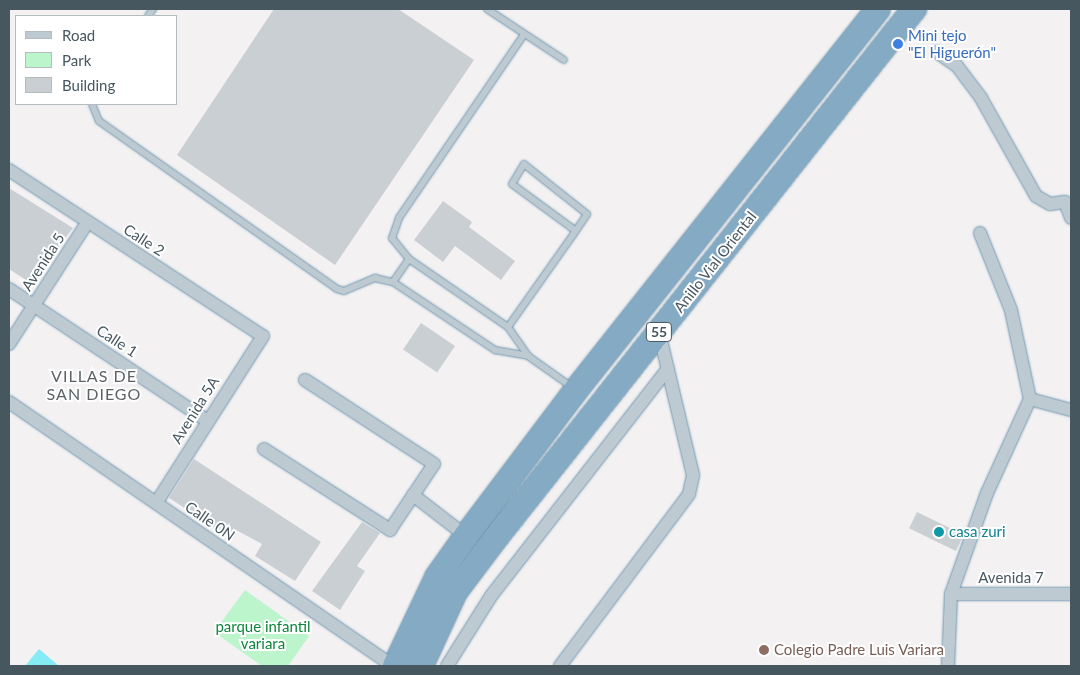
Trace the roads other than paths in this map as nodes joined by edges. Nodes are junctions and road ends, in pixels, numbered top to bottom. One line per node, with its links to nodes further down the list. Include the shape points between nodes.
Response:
1 (487, 9): 4 (lane)
2 (878, 9): 25 (highway, Anillo Vial Oriental / 55)
3 (914, 9): 19 (highway, Anillo Vial Oriental / 55)
4 (523, 36): 6 (lane); 14 (lane, via 399,218 392,238)
5 (937, 52): 9 (street, via 957,66 980,98 1036,196 1050,204)
6 (564, 60)
7 (92, 105): 15 (lane, via 99,121 337,288 344,291 375,278)
8 (9, 170): 11 (street, Calle 2)
9 (1068, 199): 10 (street)
10 (1071, 218)
11 (87, 222): 17 (street, Avenida 5); 20 (street, Calle 2)
12 (576, 231): 12 (lane, via 586,211 524,164 512,184); 18 (lane)
13 (980, 233): 26 (street, via 1011,310)
14 (409, 259): 15 (lane); 18 (lane)
15 (393, 282): 22 (lane, via 495,350)
16 (9, 289): 17 (street, Calle 1)
17 (33, 306): 21 (street, Avenida 5); 29 (street, Calle 1)
18 (508, 327): 22 (lane)
19 (660, 332): 23 (street); 37 (highway, Anillo Vial Oriental / 55, via 455,592)
20 (262, 336): 29 (street, Avenida 5A)
21 (9, 344)
22 (528, 356): 25 (lane)
23 (668, 369): 38 (street, via 491,596); 39 (street, via 693,476 689,494)
24 (305, 380): 31 (street, via 434,464)
25 (576, 390): 33 (highway, Anillo Vial Oriental / 55)
26 (1030, 399): 28 (street); 34 (street, via 987,493)
27 (9, 402): 32 (street, Calle 0N)
28 (1071, 410)
29 (208, 421): 32 (street, Avenida 5A)
30 (264, 449): 31 (street, via 390,530)
31 (413, 495): 33 (street)
32 (156, 503): 36 (street, Calle 0N)
33 (466, 536): 36 (highway, Anillo Vial Oriental / 55, via 437,577)
34 (951, 594): 35 (street, Avenida 7); 40 (street)
35 (1071, 594)
36 (394, 666)
37 (421, 666)
38 (447, 666)
39 (560, 666)
40 (948, 666)

